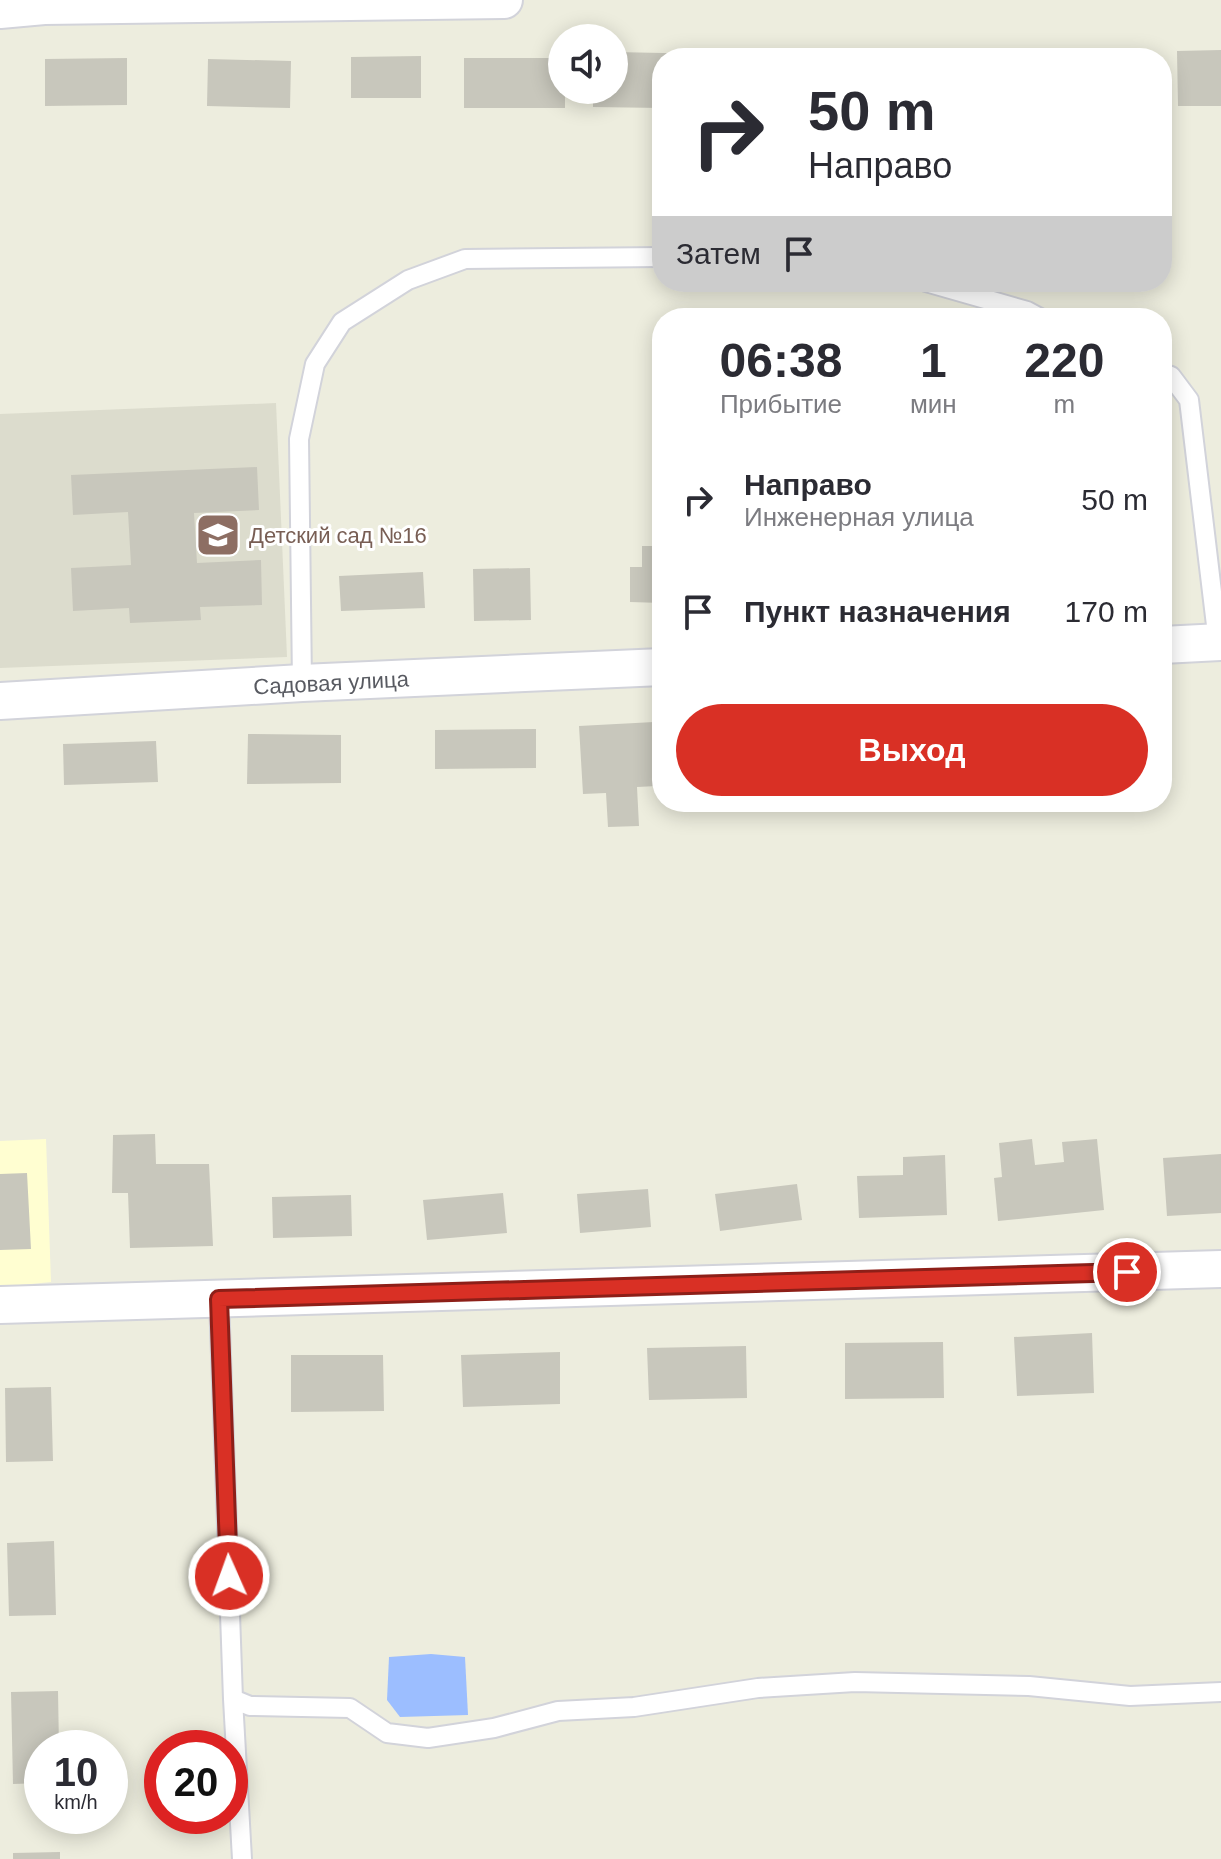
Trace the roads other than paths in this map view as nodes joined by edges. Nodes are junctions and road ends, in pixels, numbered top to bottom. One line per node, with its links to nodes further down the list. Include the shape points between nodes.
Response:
1 (504, 0): 2 (street)
2 (0, 10)
3 (652, 257): 10 (lane, via 465,259 408,280 342,322 315,364 299,439)
4 (961, 292): 5 (lane)
5 (1015, 308)
6 (1172, 377): 7 (lane, via 1189,400)
7 (1220, 642): 8 (street)
8 (1172, 644)
9 (652, 667): 10 (street, Садовая улица)
10 (302, 683): 11 (street, Садовая улица)
11 (0, 701)
12 (1221, 1269): 13 (street)
13 (219, 1299): 14 (street); 16 (lane)
14 (0, 1305)
15 (1221, 1692): 16 (lane, via 1130,1696 1029,1686 855,1682 558,1711 428,1738 387,1733 350,1708 250,1706)
16 (233, 1699): 17 (lane)
17 (242, 1859)

